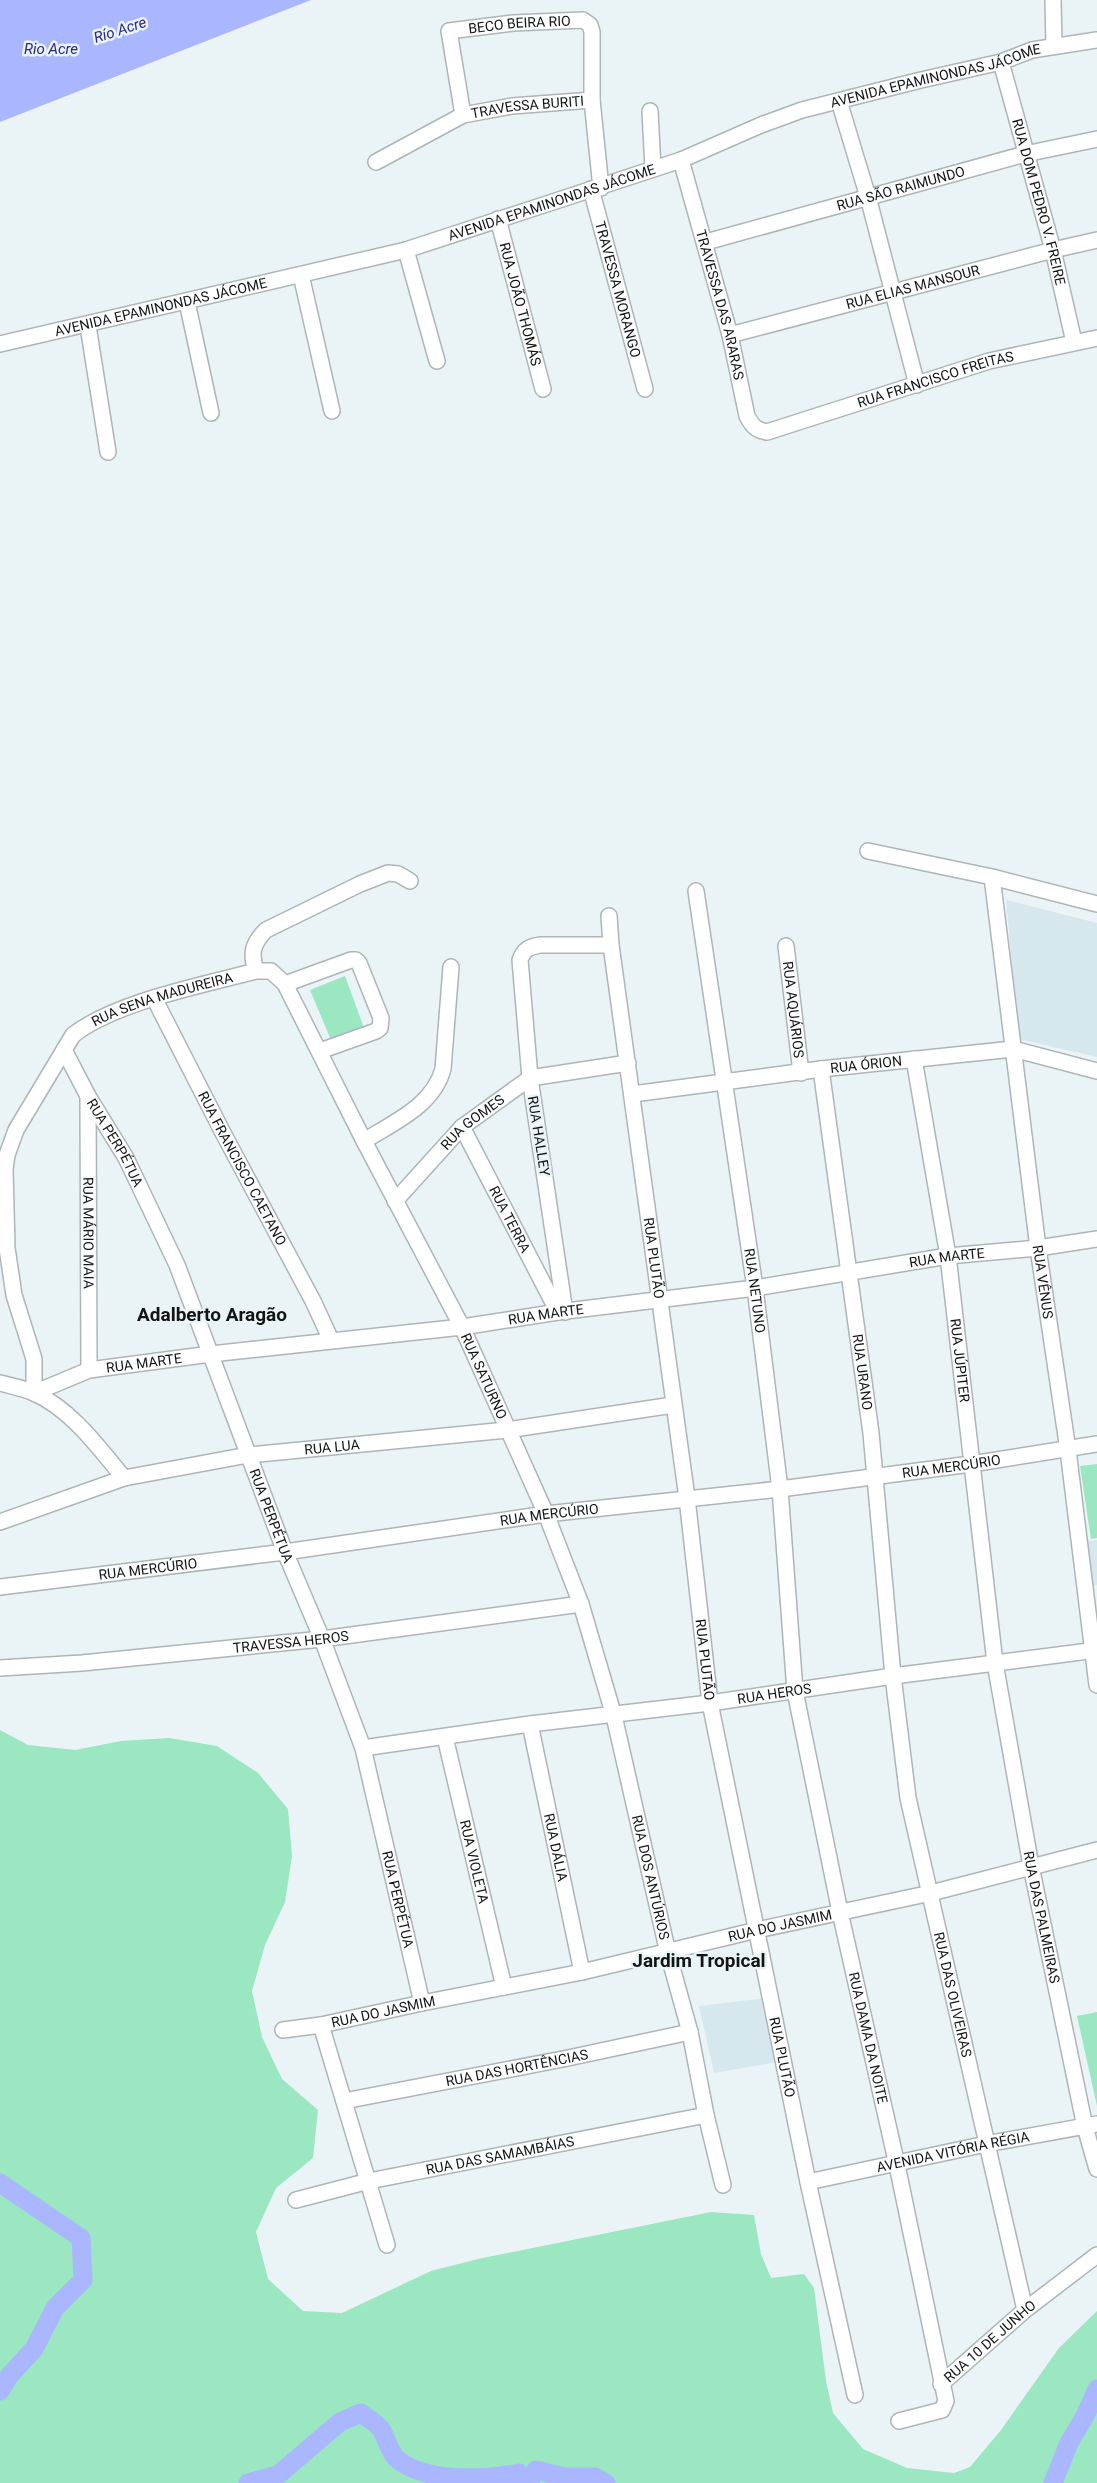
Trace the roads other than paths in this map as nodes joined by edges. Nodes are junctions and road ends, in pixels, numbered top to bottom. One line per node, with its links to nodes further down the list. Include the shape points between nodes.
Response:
1 (1053, 0): 5 (street)
2 (590, 25): 3 (street, BECO BEIRA RIO, via 583,20 513,23); 7 (street, TRAVESSA MORANGO)
3 (449, 32): 10 (street, TRAVESSA BURITI)
4 (1097, 40): 5 (street, AVENIDA EPAMINONDAS JÁCOME)
5 (1054, 45): 6 (street, AVENIDA EPAMINONDAS JÁCOME)
6 (1001, 62): 8 (street, AVENIDA EPAMINONDAS JÁCOME); 12 (street, RUA DOM PEDRO V. FREIRE)
7 (592, 100): 10 (street, TRAVESSA BURITI, via 512,106); 16 (street, TRAVESSA MORANGO)
8 (839, 101): 13 (street, AVENIDA EPAMINONDAS JÁCOME, via 761,125); 17 (street)
9 (650, 111): 15 (street)
10 (463, 115): 14 (street, TRAVESSA BURITI)
11 (1097, 139): 12 (street, RUA SÃO RAIMUNDO)
12 (1025, 154): 17 (street, RUA SÃO RAIMUNDO); 22 (street, RUA DOM PEDRO V. FREIRE)
13 (681, 160): 15 (street, AVENIDA EPAMINONDAS JÁCOME); 20 (street, TRAVESSA DAS ARARAS)
14 (376, 162)
15 (653, 170): 16 (street, AVENIDA EPAMINONDAS JÁCOME)
16 (596, 188): 18 (street, AVENIDA EPAMINONDAS JÁCOME); 34 (street, TRAVESSA MORANGO)
17 (868, 197): 20 (street, RUA SÃO RAIMUNDO); 24 (street)
18 (498, 219): 21 (street, AVENIDA EPAMINONDAS JÁCOME); 33 (street, RUA JOÃO THOMÁS)
19 (1097, 240): 22 (street, RUA ELIAS MANSOUR)
20 (706, 242): 27 (street, TRAVESSA DAS ARARAS)
21 (406, 250): 23 (street, AVENIDA EPAMINONDAS JÁCOME); 31 (street)
22 (1052, 250): 24 (street, RUA ELIAS MANSOUR); 29 (street, RUA DOM PEDRO V. FREIRE)
23 (301, 275): 25 (street, AVENIDA EPAMINONDAS JÁCOME); 35 (street)
24 (893, 293): 27 (street, RUA ELIAS MANSOUR); 32 (street)
25 (187, 302): 26 (street, AVENIDA EPAMINONDAS JÁCOME); 36 (street)
26 (88, 326): 30 (street, AVENIDA EPAMINONDAS JÁCOME); 38 (street)
27 (730, 335): 37 (street, TRAVESSA DAS ARARAS, via 747,416 753,427 760,431)
28 (1097, 338): 29 (street, RUA FRANCISCO FREITAS)
29 (1074, 342): 32 (street, RUA FRANCISCO FREITAS, via 989,361)
30 (0, 344)
31 (437, 361)
32 (917, 385): 37 (street, RUA FRANCISCO FREITAS)
33 (543, 389)
34 (645, 389)
35 (332, 411)
36 (211, 413)
37 (775, 429)
38 (108, 452)
39 (868, 851): 40 (street)
40 (992, 877): 43 (street); 52 (street, RUA VÊNUS)
41 (410, 881): 48 (street, via 388,873 266,930 253,947)
42 (696, 890): 61 (street, RUA NETUNO)
43 (1097, 904)
44 (609, 916): 45 (street, RUA PLUTÃO)
45 (611, 944): 56 (street, RUA PLUTÃO); 60 (street, RUA HALLEY, via 540,945 523,952 520,960)
46 (786, 946): 59 (street, RUA AQUÁRIOS)
47 (451, 967): 65 (street, via 440,1080 422,1104)
48 (256, 971): 49 (street, RUA SENA MADUREIRA); 51 (street, RUA SENA MADUREIRA)
49 (271, 971): 50 (street, RUA SATURNO)
50 (285, 984): 54 (street, RUA SATURNO); 54 (street, via 353,959 359,963 382,1018 380,1028)
51 (154, 998): 53 (street, RUA SENA MADUREIRA, via 83,1027 73,1035); 76 (street, RUA FRANCISCO CAETANO)
52 (1013, 1049): 55 (street, RUA ÓRION); 58 (street, RUA ÓRION); 69 (street, RUA VÊNUS)
53 (64, 1050): 63 (street, RUA PERPÉTUA); 66 (street, RUA SENA MADUREIRA, via 24,1114)
54 (320, 1051): 65 (street, RUA SATURNO)
55 (914, 1059): 57 (street, RUA ÓRION); 70 (street, RUA JÚPITER)
56 (628, 1063): 60 (street, RUA GOMES); 62 (street, RUA PLUTÃO)
57 (821, 1070): 59 (street, RUA ÓRION); 71 (street, RUA URANO)
58 (1097, 1071)
59 (801, 1073): 61 (street, RUA ÓRION)
60 (530, 1078): 64 (street, RUA GOMES); 74 (street, RUA HALLEY)
61 (725, 1084): 62 (street, RUA ÓRION); 72 (street, RUA NETUNO)
62 (633, 1094): 73 (street, RUA PLUTÃO)
63 (88, 1096): 77 (street, RUA PERPÉTUA, via 126,1158 165,1239); 78 (street, RUA MÁRIO MAIA)
64 (462, 1127): 67 (street, RUA GOMES); 74 (street, RUA TERRA)
65 (364, 1141): 67 (street, RUA SATURNO)
66 (4, 1154): 80 (street, via 7,1248 14,1295 34,1359)
67 (395, 1201): 75 (street, RUA SATURNO)
68 (1097, 1238): 69 (street, RUA MARTE)
69 (1038, 1248): 70 (street, RUA MARTE); 84 (street, RUA VÊNUS)
70 (948, 1256): 71 (street, RUA MARTE); 86 (street, RUA JÚPITER)
71 (850, 1272): 72 (street, RUA MARTE); 87 (street, RUA URANO)
72 (755, 1288): 73 (street, RUA MARTE); 89 (street, RUA NETUNO)
73 (661, 1300): 74 (street, RUA MARTE); 81 (street, RUA PLUTÃO)
74 (562, 1312): 75 (street, RUA MARTE)
75 (462, 1327): 76 (street, RUA MARTE); 82 (street, RUA SATURNO)
76 (331, 1340): 77 (street, RUA MARTE)
77 (211, 1354): 78 (street, RUA MARTE); 85 (street, RUA PERPÉTUA)
78 (89, 1370): 80 (street, RUA MARTE)
79 (0, 1383): 80 (street)
80 (34, 1393): 88 (street, via 62,1410 91,1438)
81 (673, 1405): 82 (street, RUA LUA); 90 (street, RUA PLUTÃO)
82 (507, 1430): 85 (street, RUA LUA); 91 (street, RUA SATURNO)
83 (1097, 1444): 84 (street, RUA MERCÚRIO)
84 (1068, 1450): 86 (street, RUA MERCÚRIO); 97 (street, RUA VÊNUS)
85 (248, 1455): 88 (street, RUA LUA); 93 (street, RUA PERPÉTUA)
86 (972, 1464): 87 (street, RUA MERCÚRIO); 98 (street, RUA JÚPITER)
87 (876, 1475): 89 (street, RUA MERCÚRIO); 100 (street, RUA URANO)
88 (124, 1478): 92 (street, RUA LUA)
89 (780, 1489): 90 (street, RUA MERCÚRIO); 102 (street, RUA NETUNO)
90 (687, 1498): 91 (street, RUA MERCÚRIO); 103 (street, RUA PLUTÃO)
91 (546, 1514): 93 (street, RUA MERCÚRIO); 95 (street, RUA SATURNO)
92 (0, 1522)
93 (285, 1552): 94 (street, RUA MERCÚRIO); 96 (street, RUA PERPÉTUA)
94 (0, 1587)
95 (581, 1604): 96 (street, TRAVESSA HEROS); 104 (street, RUA SATURNO)
96 (322, 1639): 99 (street, TRAVESSA HEROS); 107 (street, RUA PERPÉTUA)
97 (1095, 1650): 98 (street, RUA HEROS); 101 (street, RUA VÊNUS)
98 (995, 1663): 100 (street, RUA HEROS); 109 (street, RUA DAS PALMEIRAS)
99 (0, 1668)
100 (894, 1676): 102 (street, RUA HEROS); 110 (street, RUA DAS OLIVEIRAS, via 908,1798)
101 (1097, 1685)
102 (795, 1691): 103 (street, RUA HEROS); 111 (street, RUA DAMA DA NOITE)
103 (710, 1704): 104 (street, RUA HEROS); 112 (street, RUA PLUTÃO)
104 (614, 1716): 105 (street, RUA HEROS); 113 (street, RUA DOS ANTÚRIOS)
105 (530, 1724): 106 (street, RUA HEROS); 114 (street, RUA DÁLIA)
106 (445, 1737): 107 (street, RUA HEROS); 115 (street, RUA VIOLETA)
107 (363, 1748): 116 (street, RUA PERPÉTUA)
108 (1097, 1850): 109 (street, RUA DO JASMIM)
109 (1031, 1866): 110 (street, RUA DO JASMIM); 122 (street, RUA DAS PALMEIRAS)
110 (931, 1894): 111 (street, RUA DO JASMIM); 123 (street, RUA DAS OLIVEIRAS)
111 (840, 1912): 112 (street, RUA DO JASMIM); 124 (street, RUA DAMA DA NOITE)
112 (757, 1930): 113 (street, RUA DO JASMIM); 127 (street, RUA PLUTÃO)
113 (668, 1953): 114 (street, RUA DO JASMIM); 119 (street, RUA DOS ANTÚRIOS)
114 (582, 1972): 115 (street, RUA DO JASMIM)
115 (504, 1987): 116 (street, RUA DO JASMIM)
116 (422, 2003): 117 (street, RUA DO JASMIM)
117 (321, 2025): 118 (street, RUA DO JASMIM); 120 (street)
118 (283, 2030)
119 (690, 2032): 120 (street, RUA DAS HORTÊNCIAS); 121 (street, RUA DOS ANTÚRIOS)
120 (344, 2101): 126 (street)
121 (706, 2115): 126 (street, RUA DAS SAMAMBÁIAS); 128 (street, RUA DOS ANTÚRIOS)
122 (1091, 2125): 123 (street, AVENIDA VITÓRIA RÉGIA); 125 (street, RUA DAS PALMEIRAS)
123 (986, 2144): 124 (street, AVENIDA VITÓRIA RÉGIA); 132 (street, RUA DAS OLIVEIRAS)
124 (897, 2165): 127 (street, AVENIDA VITÓRIA RÉGIA); 133 (street, RUA DAMA DA NOITE)
125 (1097, 2169)
126 (369, 2181): 129 (street, RUA DAS SAMAMBÁIAS); 130 (street)
127 (808, 2182): 134 (street, RUA PLUTÃO)
128 (723, 2185)
129 (296, 2200)
130 (387, 2246)
131 (1097, 2255): 132 (street, RUA 10 DE JUNHO)
132 (1026, 2310): 133 (street, RUA 10 DE JUNHO)
133 (941, 2384): 135 (street, RUA 10 DE JUNHO, via 946,2401 942,2410)
134 (855, 2395)
135 (899, 2421)

